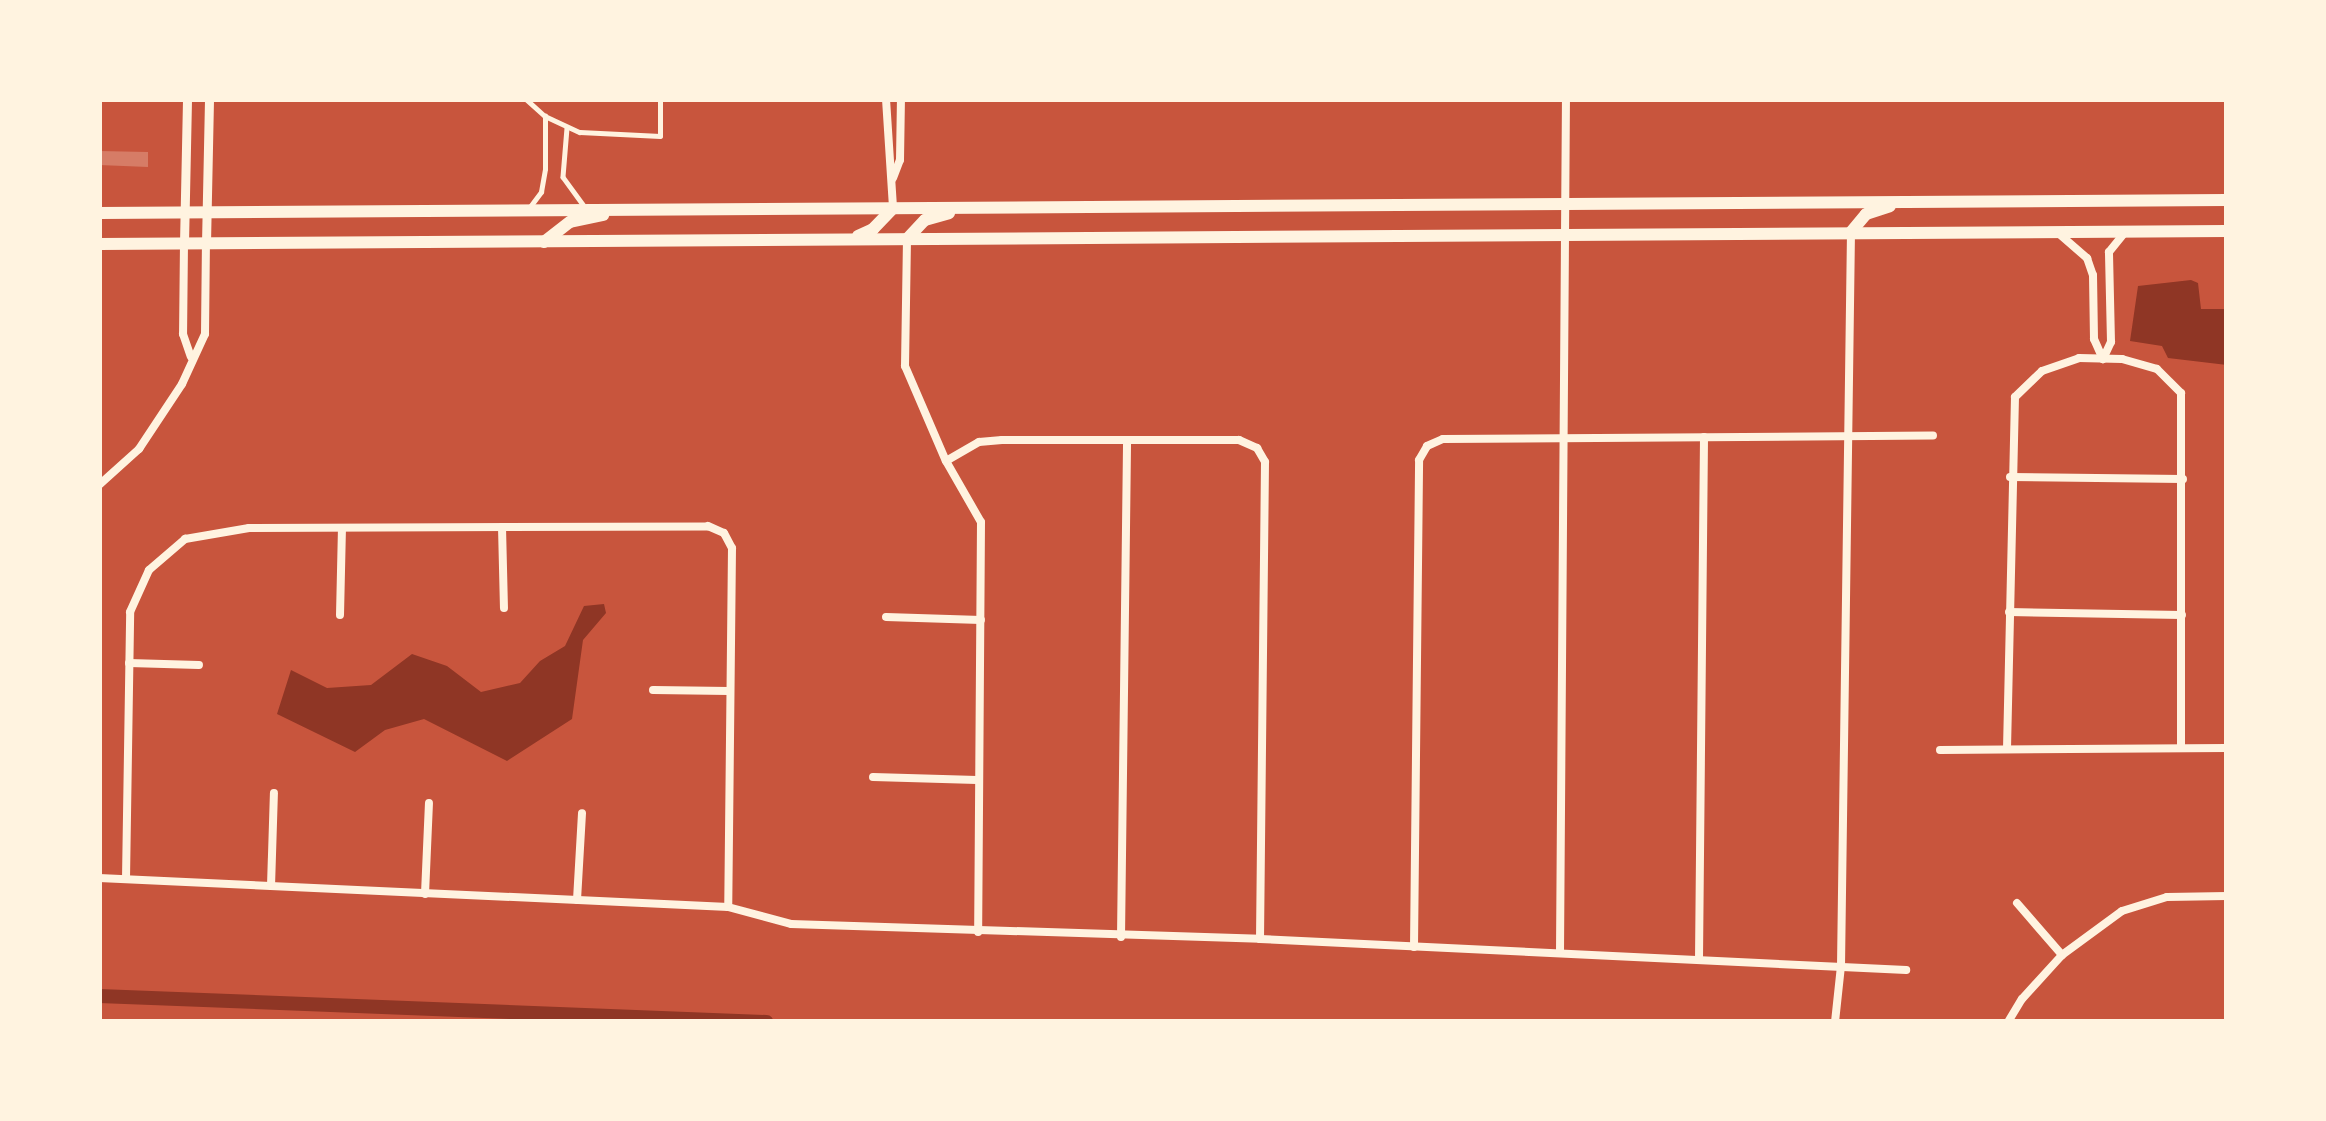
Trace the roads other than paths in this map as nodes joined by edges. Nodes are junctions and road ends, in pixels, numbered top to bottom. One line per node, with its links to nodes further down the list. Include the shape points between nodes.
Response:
1 (187, 99): 21 (street)
2 (208, 99): 20 (street)
3 (526, 99): 8 (lane)
4 (660, 99): 9 (lane, via 660,136)
5 (886, 99): 10 (street)
6 (901, 99): 10 (street)
7 (1566, 99): 13 (street)
8 (545, 116): 9 (lane); 17 (lane, via 541,192)
9 (568, 128): 16 (lane, via 562,177)
10 (892, 179): 15 (street)
11 (2227, 200): 12 (main road)
12 (1902, 202): 13 (main road); 24 (main road, via 1866,214)
13 (1564, 204): 14 (main road); 26 (street)
14 (967, 207): 15 (main road); 28 (main road, via 925,220)
15 (893, 208): 18 (main road); 27 (main road)
16 (586, 209): 17 (main road); 18 (main road)
17 (528, 210): 20 (main road)
18 (628, 210): 29 (main road, via 570,221)
19 (99, 213): 21 (main road)
20 (206, 214): 21 (main road); 31 (street)
21 (184, 215): 30 (street)
22 (2126, 231): 23 (main road); 25 (main road); 34 (street, via 2109,252 2111,342)
23 (2227, 231)
24 (1851, 232): 25 (main road); 26 (main road); 35 (street)
25 (2056, 232): 34 (street, via 2087,258)
26 (1563, 234): 28 (main road); 38 (street)
27 (852, 239): 28 (main road); 29 (main road)
28 (908, 239): 40 (street, via 905,366)
29 (544, 242): 31 (main road)
30 (184, 243): 31 (main road); 32 (main road); 33 (street, via 183,334)
31 (206, 243): 33 (street, via 205,334)
32 (99, 244)
33 (191, 358): 43 (street, via 158,425)
34 (2103, 358): 41 (street, via 2079,358 2026,382 2014,397); 42 (street, via 2157,369 2182,393)
35 (1850, 435): 36 (street); 37 (street); 80 (street)
36 (1933, 436)
37 (1704, 437): 38 (street); 79 (street)
38 (1566, 438): 76 (street, via 1443,439 1419,460); 77 (street)
39 (1127, 440): 40 (street, via 979,442); 74 (street); 75 (street, via 1238,440 1265,462)
40 (946, 460): 51 (street, via 981,522)
41 (2010, 477): 42 (street); 47 (street)
42 (2183, 479): 49 (street)
43 (99, 485)
44 (502, 527): 45 (street); 46 (street); 55 (street, via 724,532 732,548)
45 (342, 529): 48 (street); 52 (street, via 210,531 170,548 149,570 130,612)
46 (504, 608)
47 (2008, 612): 49 (street); 58 (street)
48 (340, 615)
49 (2182, 615): 56 (street)
50 (886, 617): 51 (street)
51 (981, 620): 61 (street)
52 (128, 663): 53 (street); 66 (street)
53 (200, 665)
54 (653, 690): 55 (street)
55 (729, 691): 72 (street)
56 (2181, 748): 57 (street); 58 (street)
57 (2227, 748)
58 (2008, 749): 59 (street)
59 (1940, 750)
60 (873, 777): 61 (street)
61 (977, 780): 73 (street)
62 (274, 793): 67 (street)
63 (429, 803): 68 (street)
64 (581, 813): 70 (street)
65 (99, 878): 66 (street)
66 (126, 879): 67 (street)
67 (271, 886): 68 (street)
68 (425, 894): 70 (street)
69 (2227, 896): 78 (street, via 2145,902)
70 (577, 901): 72 (street)
71 (2017, 903): 78 (street)
72 (728, 907): 73 (street, via 791,924)
73 (978, 932): 74 (street)
74 (1121, 937): 75 (street)
75 (1260, 939): 76 (street)
76 (1414, 947): 77 (street)
77 (1560, 953): 79 (street)
78 (2062, 956): 83 (street)
79 (1699, 958): 80 (street)
80 (1841, 966): 81 (street); 82 (street)
81 (1906, 970)
82 (1835, 1022)
83 (2008, 1022)

